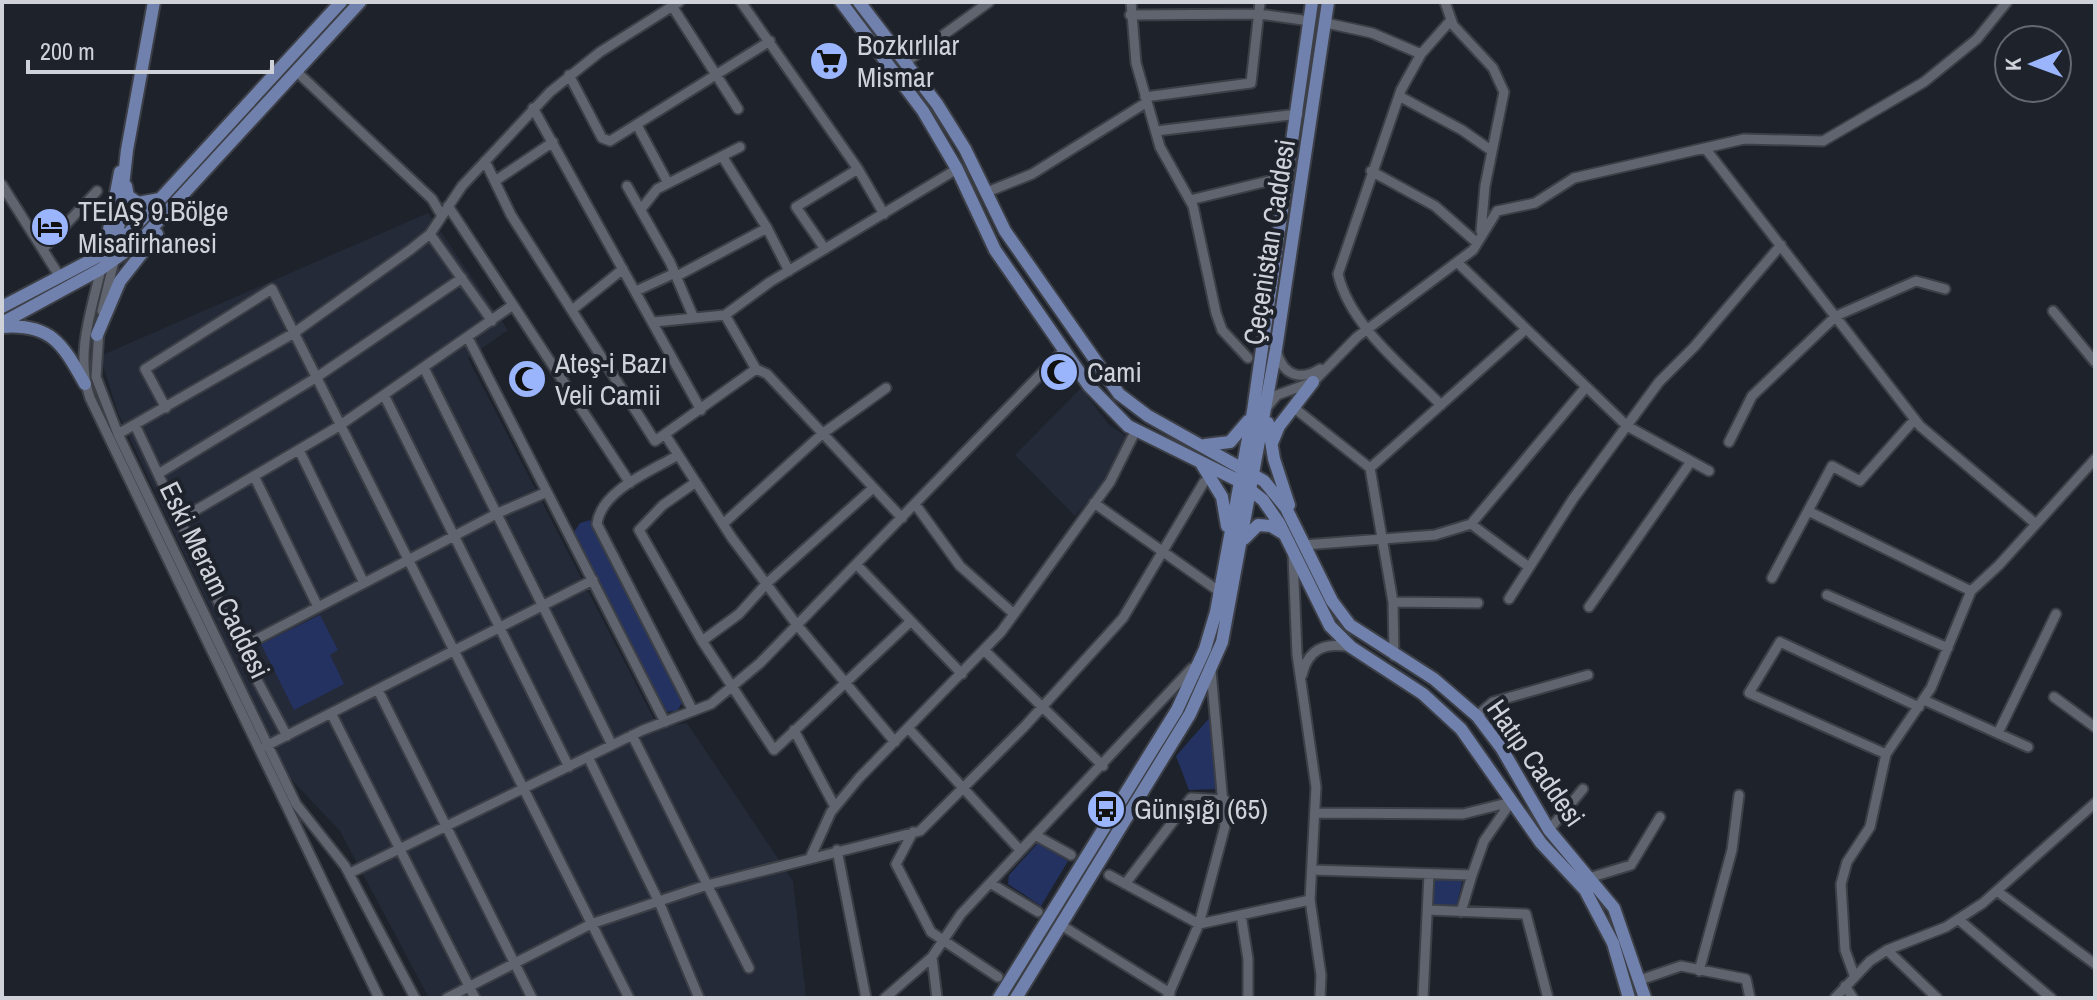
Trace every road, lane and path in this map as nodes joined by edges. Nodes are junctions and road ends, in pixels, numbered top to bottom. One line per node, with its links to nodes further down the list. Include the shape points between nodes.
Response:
1 (154, 2): 38 (main road, Eski Meram Caddesi)
2 (341, 2): 53 (main road)
3 (360, 2): 25 (main road)
4 (741, 2): 22 (street)
5 (841, 2): 43 (main road, via 923,111)
6 (860, 2): 24 (main road)
7 (989, 2): 24 (street)
8 (1131, 2): 18 (street)
9 (1194, 2): 16 (street)
10 (1260, 2): 17 (street)
11 (1312, 2): 20 (main road, Çeçenistan Caddesi)
12 (1328, 2): 21 (main road, Çeçenistan Caddesi)
13 (1445, 2): 19 (street)
14 (2007, 2): 37 (street, via 1977,39 1924,82 1823,141 1744,139)
15 (676, 4): 26 (street); 27 (street)
16 (1193, 14): 17 (street); 18 (street)
17 (1259, 14): 20 (street); 29 (street, via 1251,83)
18 (1130, 15): 29 (street)
19 (1451, 20): 23 (street); 39 (street, via 1493,68 1504,92)
20 (1310, 21): 32 (main road, Çeçenistan Caddesi)
21 (1326, 23): 23 (street, via 1372,33); 92 (main road, Çeçenistan Caddesi)
22 (770, 41): 27 (street); 42 (street)
23 (1421, 54): 28 (street)
24 (906, 62): 52 (main road, via 937,104)
25 (297, 72): 53 (main road); 58 (street, via 432,199)
26 (569, 75): 30 (street); 33 (street, via 606,141)
27 (716, 76): 31 (street); 33 (street)
28 (1399, 96): 39 (street); 44 (street)
29 (1146, 100): 34 (street); 52 (street, via 1032,174)
30 (533, 108): 35 (street); 41 (street)
31 (738, 109)
32 (1298, 114): 34 (street); 45 (main road, Çeçenistan Caddesi)
33 (637, 125): 47 (street)
34 (1156, 131): 54 (street)
35 (553, 142): 46 (street); 69 (street)
36 (740, 147): 40 (street)
37 (1705, 148): 60 (street, via 1574,178 1535,203 1497,211); 63 (street)
38 (127, 150): 49 (main road, Eski Meram Caddesi); 66 (main road, Eski Meram Caddesi, via 118,176)
39 (1492, 151): 60 (street)
40 (722, 156): 47 (street); 59 (street)
41 (485, 161): 46 (street); 55 (street)
42 (858, 169): 57 (street); 65 (street, via 796,207)
43 (957, 169): 57 (street); 91 (main road, via 995,250)
44 (1371, 171): 62 (street, via 1435,206); 86 (street, via 1338,274 1342,291)
45 (1289, 176): 54 (street); 109 (main road, Çeçenistan Caddesi)
46 (495, 181): 78 (street)
47 (668, 183): 56 (street)
48 (2, 185): 64 (street)
49 (125, 185): 53 (main road, via 132,200 145,205); 66 (main road, Eski Meram Caddesi)
50 (627, 186): 56 (street)
51 (97, 191): 64 (street)
52 (987, 192): 119 (main road, via 1018,251 1119,394)
53 (172, 199): 66 (main road); 89 (main road, via 120,281)
54 (1190, 200): 93 (street, via 1222,330)
55 (448, 206): 58 (street); 76 (street)
56 (642, 208): 71 (street)
57 (884, 214): 65 (street)
58 (442, 216): 61 (street)
59 (767, 228): 70 (street); 71 (street)
60 (1481, 231): 62 (street)
61 (430, 234): 73 (street); 88 (street)
62 (1476, 242): 67 (street)
63 (1781, 245): 82 (street); 113 (street, via 1659,382)
64 (43, 249): 72 (street)
65 (825, 249): 70 (street)
66 (111, 254): 68 (main road, Eski Meram Caddesi); 72 (main road); 89 (street, Eski Meram Caddesi)
67 (1458, 263): 86 (street); 87 (street)
68 (101, 269): 85 (main road); 100 (street, Eski Meram Caddesi, via 85,340)
69 (623, 269): 75 (street); 78 (street)
70 (789, 271): 80 (street)
71 (676, 274): 75 (street); 81 (street)
72 (60, 277): 77 (main road)
73 (462, 278): 83 (street); 98 (street)
74 (1945, 289): 82 (street, via 1916,281)
75 (636, 291): 84 (street)
76 (513, 305): 83 (street); 135 (street)
77 (2, 307)
78 (572, 310): 117 (street, via 655,441)
79 (2053, 311): 94 (street)
80 (725, 315): 81 (street); 97 (street)
81 (693, 316): 84 (street)
82 (1836, 316): 110 (street); 118 (street, via 1752,396)
83 (492, 321): 90 (street)
84 (654, 322): 108 (street)
85 (2, 325): 100 (main road, via 30,327 54,339)
86 (1368, 329): 95 (street); 104 (street)
87 (1526, 329): 101 (street); 104 (street)
88 (294, 333): 98 (street); 107 (street); 107 (street, via 272,289 145,369)
89 (97, 335): 115 (street, Eski Meram Caddesi, via 96,377)
90 (468, 338): 96 (street); 138 (street)
91 (1065, 349): 114 (main road, via 1089,386); 140 (street)
92 (1276, 349): 95 (street, via 1283,368 1293,375 1311,375); 105 (main road, Çeçenistan Caddesi)
93 (1248, 358)
94 (2095, 362)
95 (1327, 365): 99 (street)
96 (424, 368): 103 (street); 142 (street)
97 (756, 369): 108 (street); 116 (street, via 767,374)
98 (317, 377): 112 (street); 129 (street)
99 (1313, 382): 105 (street, via 1277,395); 106 (main road)
100 (85, 384): 205 (street, Eski Meram Caddesi)
101 (1586, 387): 113 (street); 147 (street)
102 (886, 388): 116 (street)
103 (384, 395): 112 (street); 149 (street)
104 (1441, 405): 127 (street)
105 (1267, 407): 120 (main road); 130 (main road, Çeçenistan Caddesi)
106 (1293, 407): 120 (main road); 127 (street)
107 (166, 408): 111 (street)
108 (701, 410): 117 (street)
109 (1253, 411): 119 (main road, via 1243,431 1228,443); 126 (main road, Çeçenistan Caddesi)
110 (1915, 419): 141 (street, via 1860,481 1832,466); 148 (street)
111 (135, 425): 115 (street); 129 (street)
112 (339, 426): 121 (street); 154 (street)
113 (1627, 426): 125 (street); 156 (street)
114 (1136, 430): 124 (main road); 139 (street)
115 (118, 434): 205 (street, Eski Meram Caddesi)
116 (822, 434): 136 (street); 145 (street)
117 (666, 436): 122 (street)
118 (1729, 442)
119 (1196, 443): 126 (main road)
120 (1271, 446): 146 (main road)
121 (299, 450): 131 (street); 159 (street)
122 (678, 455): 133 (street); 135 (street)
123 (2095, 459): 148 (street)
124 (1199, 460): 132 (main road); 151 (main road, via 1222,497)
125 (1690, 463): 128 (street); 169 (street)
126 (1242, 466): 130 (main road); 132 (main road, Çeçenistan Caddesi)
127 (1370, 468): 150 (street)
128 (1709, 471)
129 (158, 474): 144 (street)
130 (1255, 474): 137 (main road, Çeçenistan Caddesi); 146 (main road, via 1279,498)
131 (254, 476): 144 (street); 168 (street)
132 (1239, 481): 137 (main road); 151 (main road, Çeçenistan Caddesi)
133 (696, 482): 145 (street); 175 (street, via 639,530)
134 (1204, 482): 153 (street)
135 (630, 483): 193 (street, via 599,511 597,524)
136 (873, 488): 143 (street); 160 (street)
137 (1252, 489): 151 (main road, Çeçenistan Caddesi); 152 (main road)
138 (547, 492): 142 (street); 158 (street)
139 (1094, 503): 153 (street); 170 (street)
140 (915, 504): 143 (street); 170 (street, via 960,566)
141 (1808, 511): 157 (street); 161 (street)
142 (498, 513): 149 (street); 167 (street)
143 (902, 518): 155 (street)
144 (179, 520): 177 (street)
145 (723, 524): 160 (street)
146 (1294, 524): 152 (main road)
147 (1471, 524): 150 (street, via 1435,535); 156 (street)
148 (2036, 524): 161 (street)
149 (453, 537): 154 (street); 174 (street)
150 (1382, 537): 152 (street); 165 (street)
151 (1236, 541): 152 (main road, via 1258,525 1271,526); 162 (main road); 183 (main road, via 1227,623)
152 (1293, 543): 176 (main road, Hatıp Caddesi, via 1318,607); 182 (main road, Hatıp Caddesi, via 1360,635); 186 (street)
153 (1164, 554): 162 (street); 192 (street, via 1123,618)
154 (408, 560): 159 (street); 181 (street)
155 (857, 565): 172 (street); 173 (street)
156 (1529, 567): 164 (street)
157 (1772, 578)
158 (593, 580): 167 (street); 196 (street)
159 (364, 583): 168 (street)
160 (766, 584): 173 (street); 175 (street, via 739,614)
161 (1971, 591): 178 (street)
162 (1220, 592): 179 (main road)
163 (1827, 595): 178 (street)
164 (1509, 599)
165 (1393, 602): 166 (street); 182 (street)
166 (1478, 603)
167 (544, 605): 174 (street); 204 (street)
168 (318, 607): 177 (street)
169 (1589, 607)
170 (1014, 614): 180 (street)
171 (2056, 614): 200 (street)
172 (911, 621): 184 (street); 187 (street)
173 (797, 625): 187 (street); 188 (street)
174 (500, 628): 181 (street); 210 (street)
175 (702, 641): 188 (street)
176 (1351, 647): 186 (street, via 1330,644 1317,649); 216 (main road, Hatıp Caddesi, via 1443,711)
177 (240, 648): 202 (street)
178 (1948, 648): 191 (street)
179 (1205, 649): 209 (street); 273 (main road, via 1177,710)
180 (984, 650): 184 (street); 192 (street)
181 (455, 652): 189 (street); 212 (street)
182 (1394, 656): 195 (main road, Hatıp Caddesi, via 1434,679)
183 (1211, 671): 215 (street); 249 (main road)
184 (962, 674): 198 (street)
185 (1588, 675): 195 (street, via 1493,702)
186 (1301, 678): 219 (street)
187 (845, 683): 199 (street); 203 (street)
188 (733, 686): 193 (street); 199 (street, via 774,750)
189 (378, 690): 194 (street); 221 (street)
190 (2054, 697): 197 (street)
191 (1921, 703): 200 (street); 207 (street); 207 (street, via 1780,642 1749,693)
192 (1043, 707): 209 (street); 213 (street)
193 (693, 711): 196 (street)
194 (331, 713): 202 (street); 225 (street)
195 (1477, 716): 222 (main road, Hatıp Caddesi)
196 (665, 722): 201 (street)
197 (2095, 727)
198 (909, 729): 203 (street); 213 (street)
199 (794, 730): 218 (street)
200 (1998, 733): 206 (street)
201 (632, 735): 204 (street); 238 (street)
202 (287, 736): 205 (street)
203 (895, 742): 218 (street)
204 (612, 745): 208 (street)
205 (264, 747): 231 (street, Eski Meram Caddesi, via 302,814); 263 (street, Eski Meram Caddesi)
206 (2028, 747)
207 (1886, 754): 257 (street, via 1870,827 1847,862 1841,884 1845,950)
208 (588, 757): 210 (street); 241 (street)
209 (1103, 766): 224 (street)
210 (569, 767): 212 (street)
211 (1583, 789): 222 (street)
212 (524, 790): 221 (street); 247 (street)
213 (963, 790): 223 (street); 227 (street)
214 (1739, 795): 256 (street, via 1732,850)
215 (1225, 800): 237 (street, via 1191,798); 248 (street, via 1225,826)
216 (1511, 802): 219 (street, via 1463,814); 234 (street, via 1484,841); 279 (main road, Hatıp Caddesi, via 1601,915)
217 (2095, 803): 239 (street)
218 (835, 807): 229 (street)
219 (1317, 813): 230 (street)
220 (1660, 817): 235 (street, via 1631,865)
221 (447, 827): 225 (street); 253 (street)
222 (1549, 830): 235 (main road, Hatıp Caddesi)
223 (913, 832): 226 (street); 250 (street, via 896,864 924,922)
224 (1035, 835): 227 (street); 228 (street)
225 (401, 849): 231 (street); 260 (street)
226 (837, 850): 229 (street); 270 (street)
227 (1020, 850): 236 (street)
228 (1071, 855)
229 (811, 856): 238 (street)
230 (1312, 870): 232 (street); 240 (street)
231 (350, 873): 264 (street, Eski Meram Caddesi)
232 (1429, 874): 234 (street); 242 (street)
233 (1109, 875): 237 (street)
234 (1472, 875): 244 (street)
235 (1592, 877): 259 (main road, Hatıp Caddesi, via 1614,908)
236 (990, 883): 243 (street); 250 (street)
237 (1125, 884): 248 (street)
238 (707, 885): 241 (street); 255 (street)
239 (1997, 891): 246 (street); 254 (street)
240 (1310, 900): 245 (street); 276 (street)
241 (659, 902): 247 (street); 269 (street)
242 (1428, 910): 244 (street); 277 (street)
243 (1038, 912)
244 (1461, 912): 278 (street, via 1526,914)
245 (1241, 915): 248 (street); 275 (street)
246 (1958, 919): 251 (street); 285 (street)
247 (591, 924): 253 (street); 268 (street)
248 (1199, 924): 262 (street)
249 (1061, 925): 262 (street); 274 (main road)
250 (942, 939): 252 (street); 258 (street)
251 (1887, 950): 257 (street); 284 (street)
252 (932, 957): 271 (street); 272 (street)
253 (515, 962): 260 (street); 267 (street)
254 (2095, 964)
255 (749, 968)
256 (1699, 971): 259 (street, via 1681,966); 281 (street, via 1746,979)
257 (1854, 975): 261 (street)
258 (998, 977)
259 (1640, 980): 280 (main road, Hatıp Caddesi)
260 (469, 986): 265 (street); 266 (street)
261 (1845, 986): 282 (street); 283 (street)
262 (1169, 996)
263 (379, 998)
264 (415, 998)
265 (447, 998)
266 (475, 998)
267 (532, 998)
268 (629, 998)
269 (699, 998)
270 (866, 998)
271 (885, 998)
272 (937, 998)
273 (999, 998)
274 (1016, 998)
275 (1248, 998)
276 (1320, 998)
277 (1423, 998)
278 (1548, 998)
279 (1629, 998)
280 (1645, 998)
281 (1750, 998)
282 (1835, 998)
283 (1853, 998)
284 (1937, 998)
285 (2051, 998)

